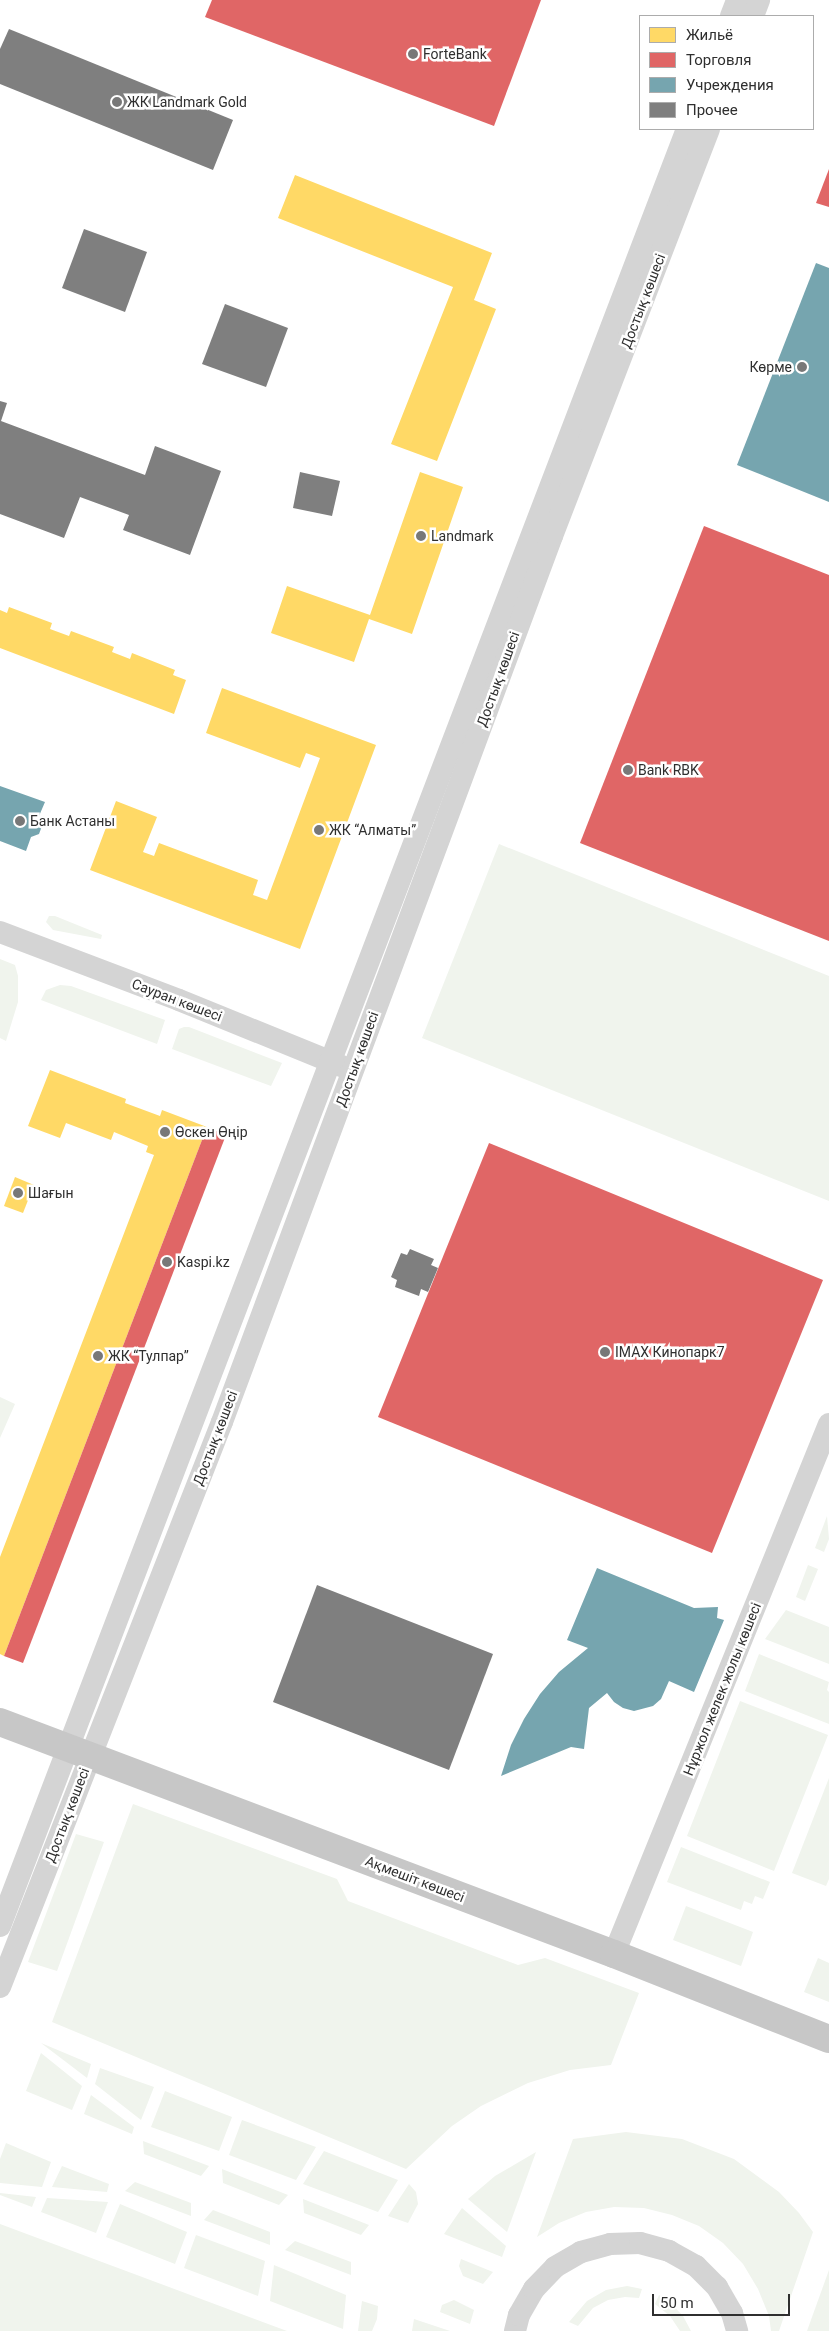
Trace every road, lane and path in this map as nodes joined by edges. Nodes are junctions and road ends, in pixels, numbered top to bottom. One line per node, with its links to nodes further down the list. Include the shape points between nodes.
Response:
1 (737, 0): 3 (street)
2 (759, 0): 4 (street)
3 (730, 15)
4 (753, 15)
5 (687, 130): 8 (street, Достық көшесі)
6 (709, 130): 9 (street, Достық көшесі)
7 (0, 932): 8 (street, Сауран көшесі)
8 (331, 1061): 9 (street, Сауран көшесі); 12 (street, Достық көшесі)
9 (352, 1071): 12 (street, Достық көшесі, via 222,1422)
10 (829, 1424): 14 (street, Нұржол желек жолы көшесі)
11 (0, 1722): 12 (main road, Ақмешіт көшесі)
12 (79, 1752): 13 (street, Достық көшесі); 14 (main road, Ақмешіт көшесі); 15 (street, Достық көшесі)
13 (0, 1926)
14 (614, 1954): 16 (main road, Ақмешіт көшесі)
15 (0, 1987)
16 (829, 2039)
17 (515, 2331): 18 (street, via 519,2315 534,2289 555,2267 581,2252 610,2244 640,2243 669,2251 696,2266 717,2287 732,2313)
18 (737, 2331)

